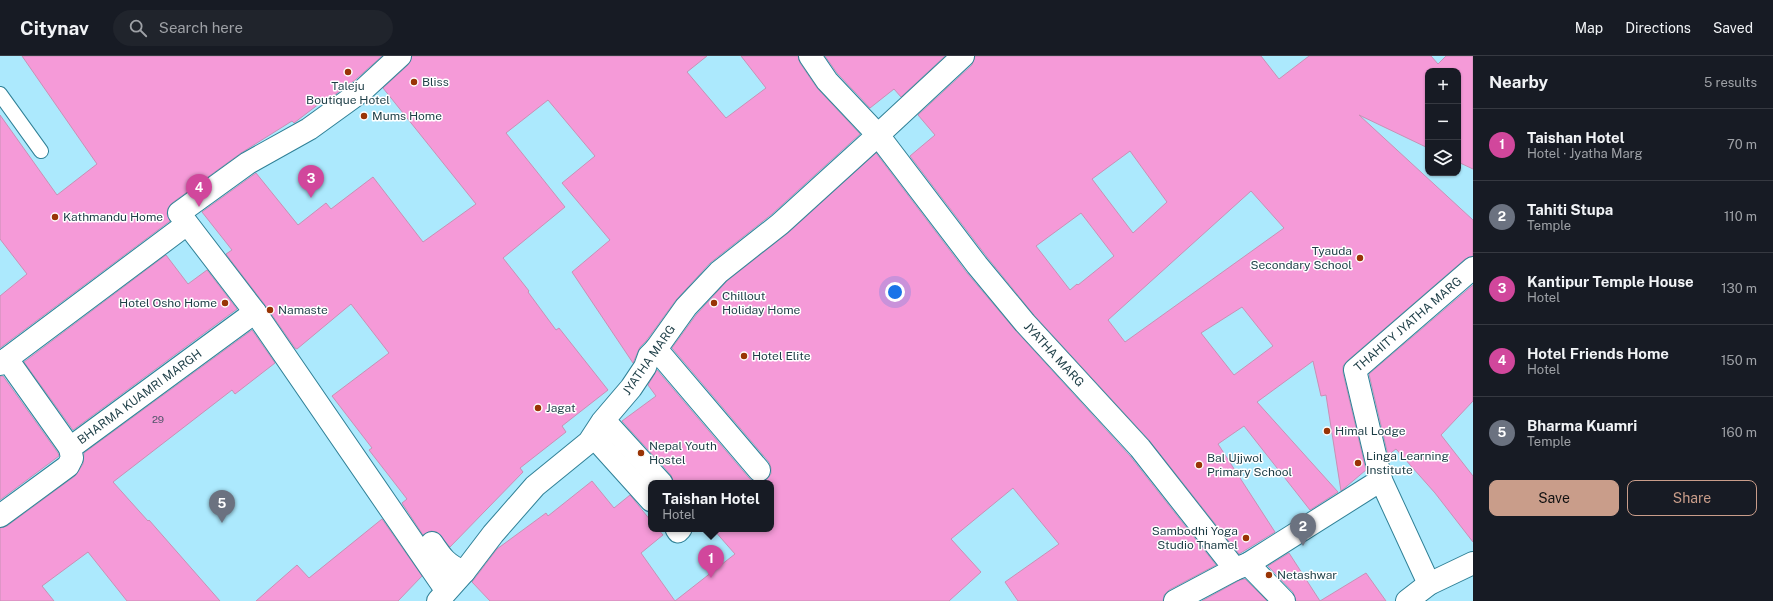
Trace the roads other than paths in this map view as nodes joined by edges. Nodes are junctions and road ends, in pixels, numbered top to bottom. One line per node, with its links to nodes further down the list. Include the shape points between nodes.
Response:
1 (400, 56): 7 (street, via 364,90 309,129 248,163 178,213)
2 (810, 56): 5 (street, JYATHA MARG, via 827,81)
3 (964, 56): 5 (street, JYATHA MARG)
4 (0, 94): 6 (lane)
5 (878, 135): 10 (street, JYATHA MARG, via 780,224 719,272 686,307); 21 (street, JYATHA MARG, via 977,265 1025,323 1140,448)
6 (41, 151)
7 (187, 224): 9 (street); 11 (street)
8 (1473, 268): 16 (street, THAHITY JYATHA MARG, via 1355,370)
9 (254, 312): 13 (street, BHARMA KUAMRI MARGH); 24 (street)
10 (656, 350): 12 (street, JYATHA MARG, via 649,356 631,388); 14 (street)
11 (3, 362): 13 (street)
12 (602, 426): 15 (street, via 611,427); 17 (street, via 596,440); 22 (street, JYATHA MARG, via 589,442 535,486)
13 (70, 448): 18 (street, BHARMA KUAMRI MARGH, via 72,458 68,466)
14 (759, 470)
15 (659, 480)
16 (1381, 480): 21 (street); 23 (street, THAHITY JYATHA MARG)
17 (648, 498)
18 (0, 516)
19 (432, 543): 22 (street, via 443,559)
20 (1473, 562): 23 (street)
21 (1242, 567): 25 (street); 26 (street, JYATHA MARG)
22 (464, 572): 24 (street, JYATHA MARG)
23 (1430, 584): 27 (street)
24 (442, 596)
25 (1176, 601)
26 (1284, 601)
27 (1407, 601)

